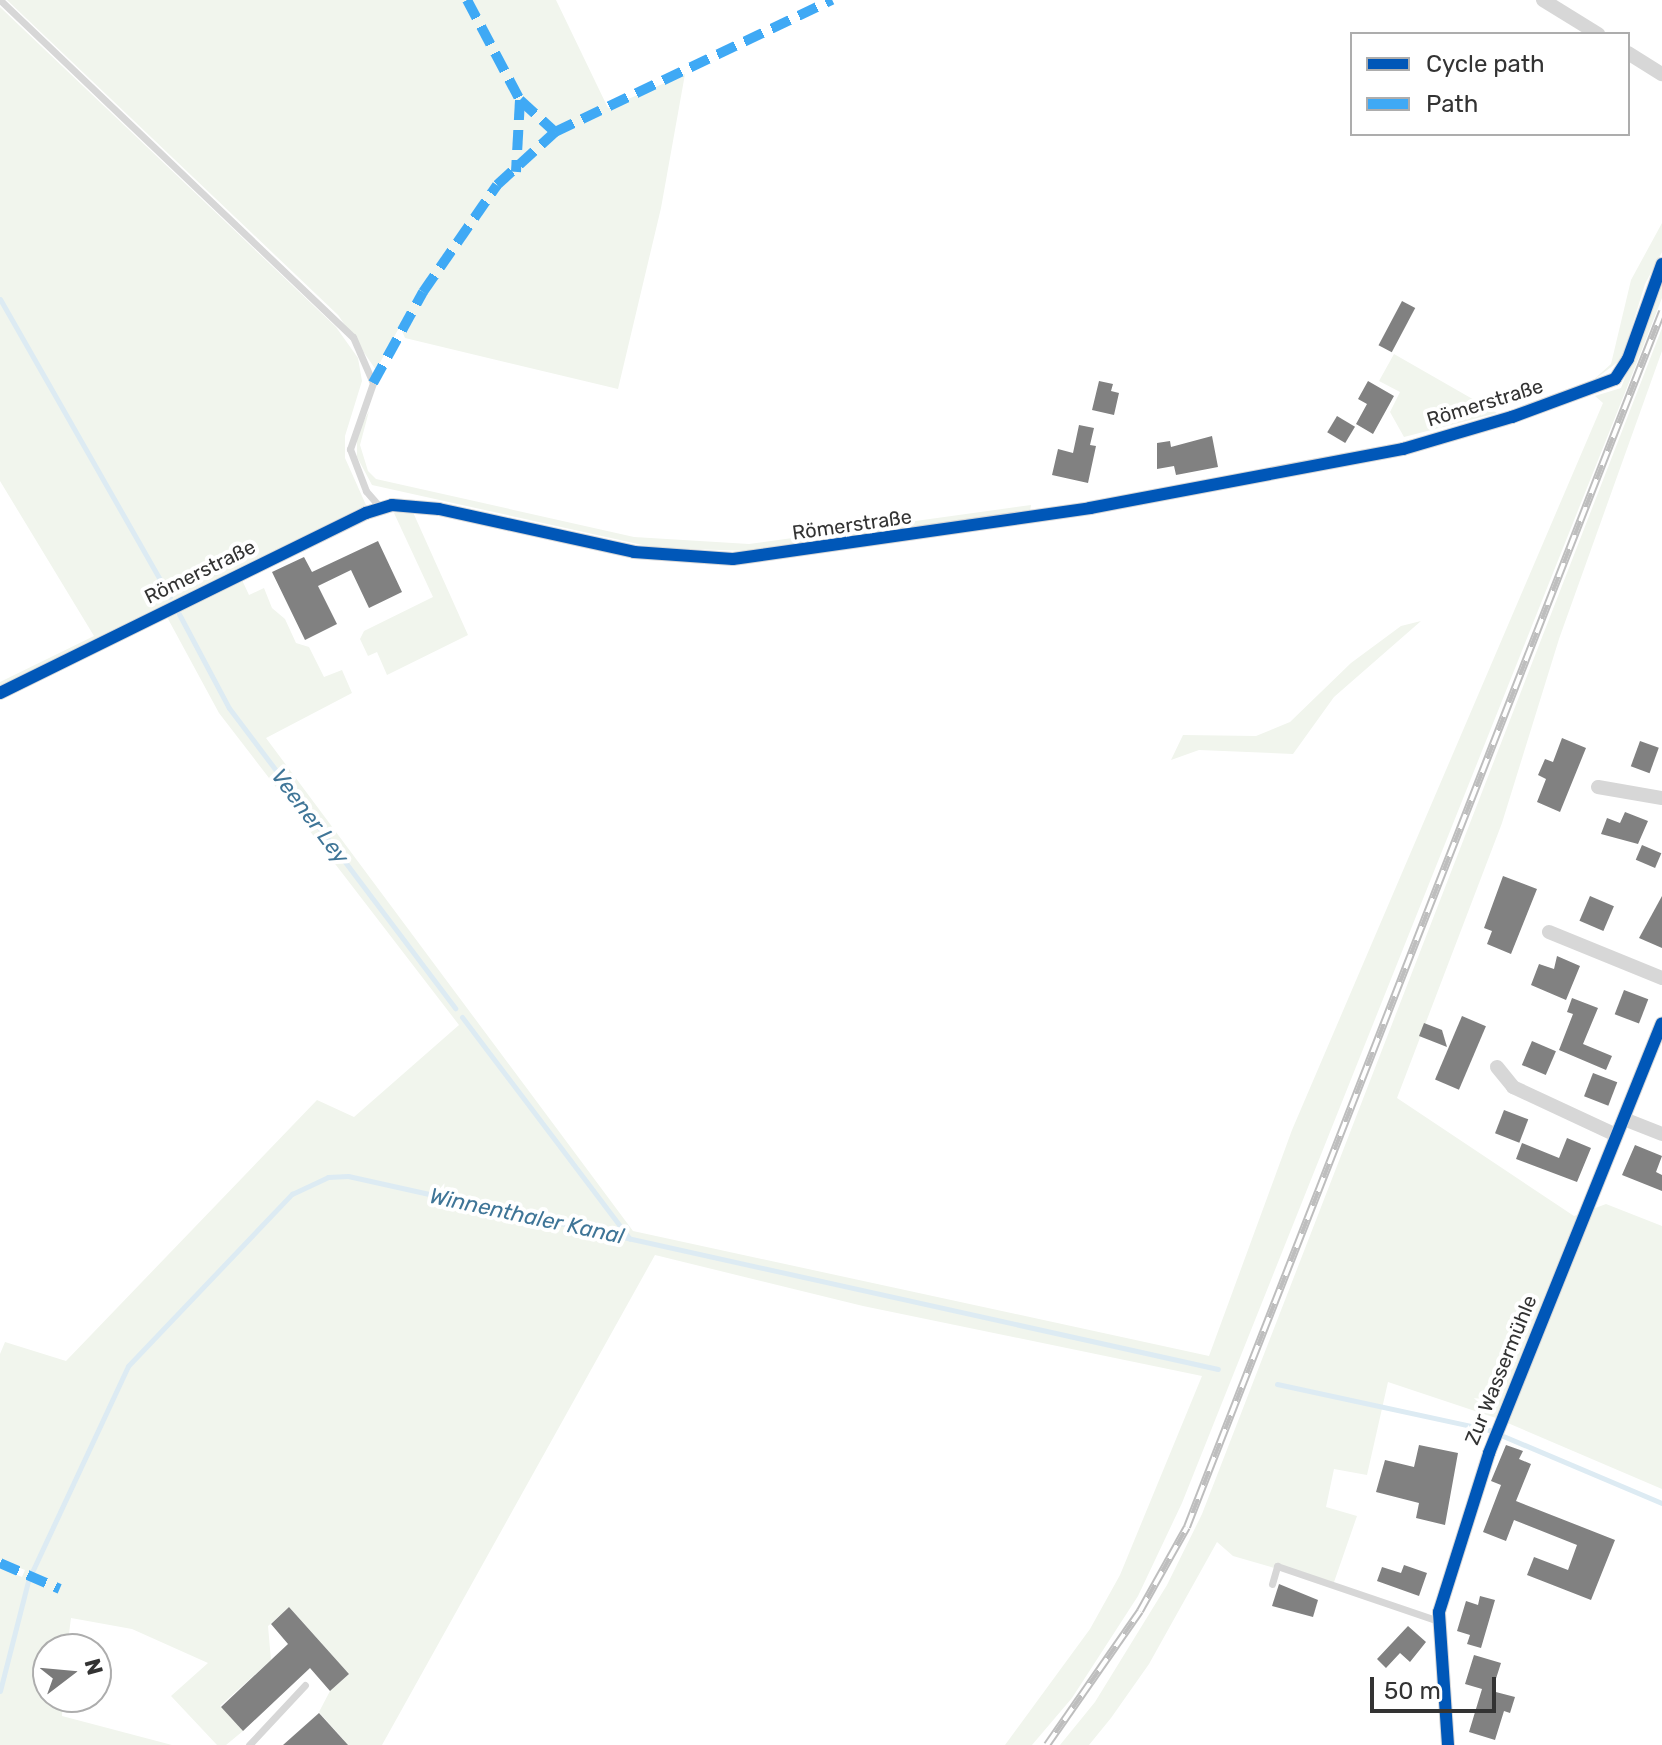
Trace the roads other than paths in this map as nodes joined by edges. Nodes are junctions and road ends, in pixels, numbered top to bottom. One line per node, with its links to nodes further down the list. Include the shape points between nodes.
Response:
1 (0, 0): 7 (lane, via 353,337 373,383 350,449 366,491)
2 (1543, 0): 3 (street)
3 (1595, 32)
4 (1630, 54): 5 (street)
5 (1662, 74)
6 (1662, 264): 7 (street, Römerstraße, via 1628,359 1615,379 1597,389 1403,449 1213,487 733,559 634,552 420,506)
7 (380, 507): 8 (street, Römerstraße)
8 (0, 693)
9 (1598, 787): 10 (street)
10 (1662, 798)
11 (1549, 932): 12 (street)
12 (1662, 978)
13 (1662, 1023): 15 (street, Zur Wassermühle)
14 (1497, 1067): 17 (street, via 1513,1087)
15 (1624, 1119): 16 (street); 17 (street, Zur Wassermühle)
16 (1662, 1134)
17 (1616, 1135): 19 (street, Zur Wassermühle, via 1489,1453)
18 (1272, 1584): 19 (lane, via 1277,1566)
19 (1439, 1621): 22 (street, Zur Wassermühle)
20 (305, 1685): 21 (lane)
21 (249, 1745)
22 (1448, 1745)

